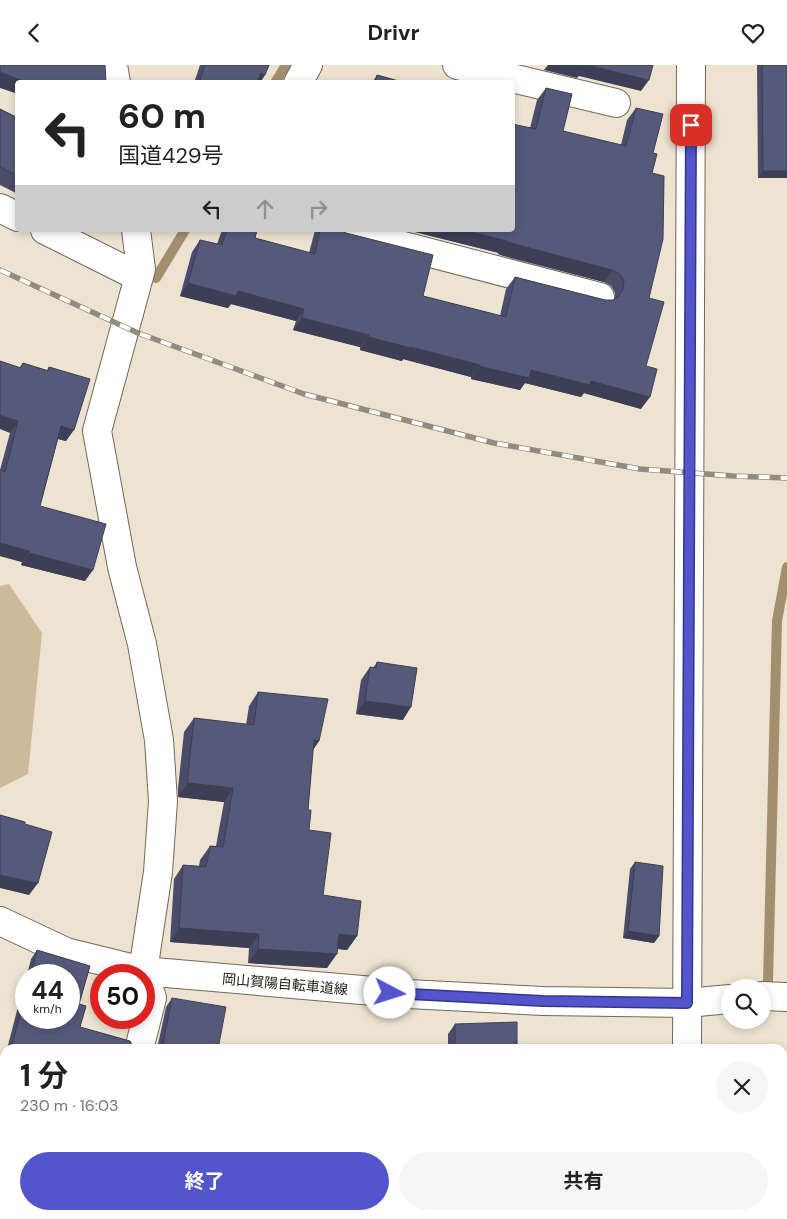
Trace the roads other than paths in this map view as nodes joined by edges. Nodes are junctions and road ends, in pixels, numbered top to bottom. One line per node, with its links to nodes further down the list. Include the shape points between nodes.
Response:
1 (114, 65): 5 (main road)
2 (308, 65): 6 (main road)
3 (457, 65): 7 (main road)
4 (691, 65): 22 (main road)
5 (116, 80)
6 (300, 80)
7 (616, 103)
8 (0, 208): 9 (main road)
9 (15, 216)
10 (49, 232): 13 (main road)
11 (136, 232): 13 (main road)
12 (350, 232): 14 (main road)
13 (139, 277): 17 (main road, via 97,431 159,740 163,801 159,863)
14 (600, 297)
15 (0, 921): 16 (main road, 岡山賀陽自転車道線, via 66,952)
16 (115, 964)
17 (144, 964)
18 (155, 972): 22 (main road, 岡山賀陽自転車道線, via 408,995)
19 (771, 996): 20 (main road)
20 (787, 997)
21 (721, 1000): 22 (main road, 岡山賀陽自転車道線)
22 (687, 1003): 25 (main road)
23 (144, 1029): 24 (main road)
24 (140, 1044)
25 (687, 1044)

